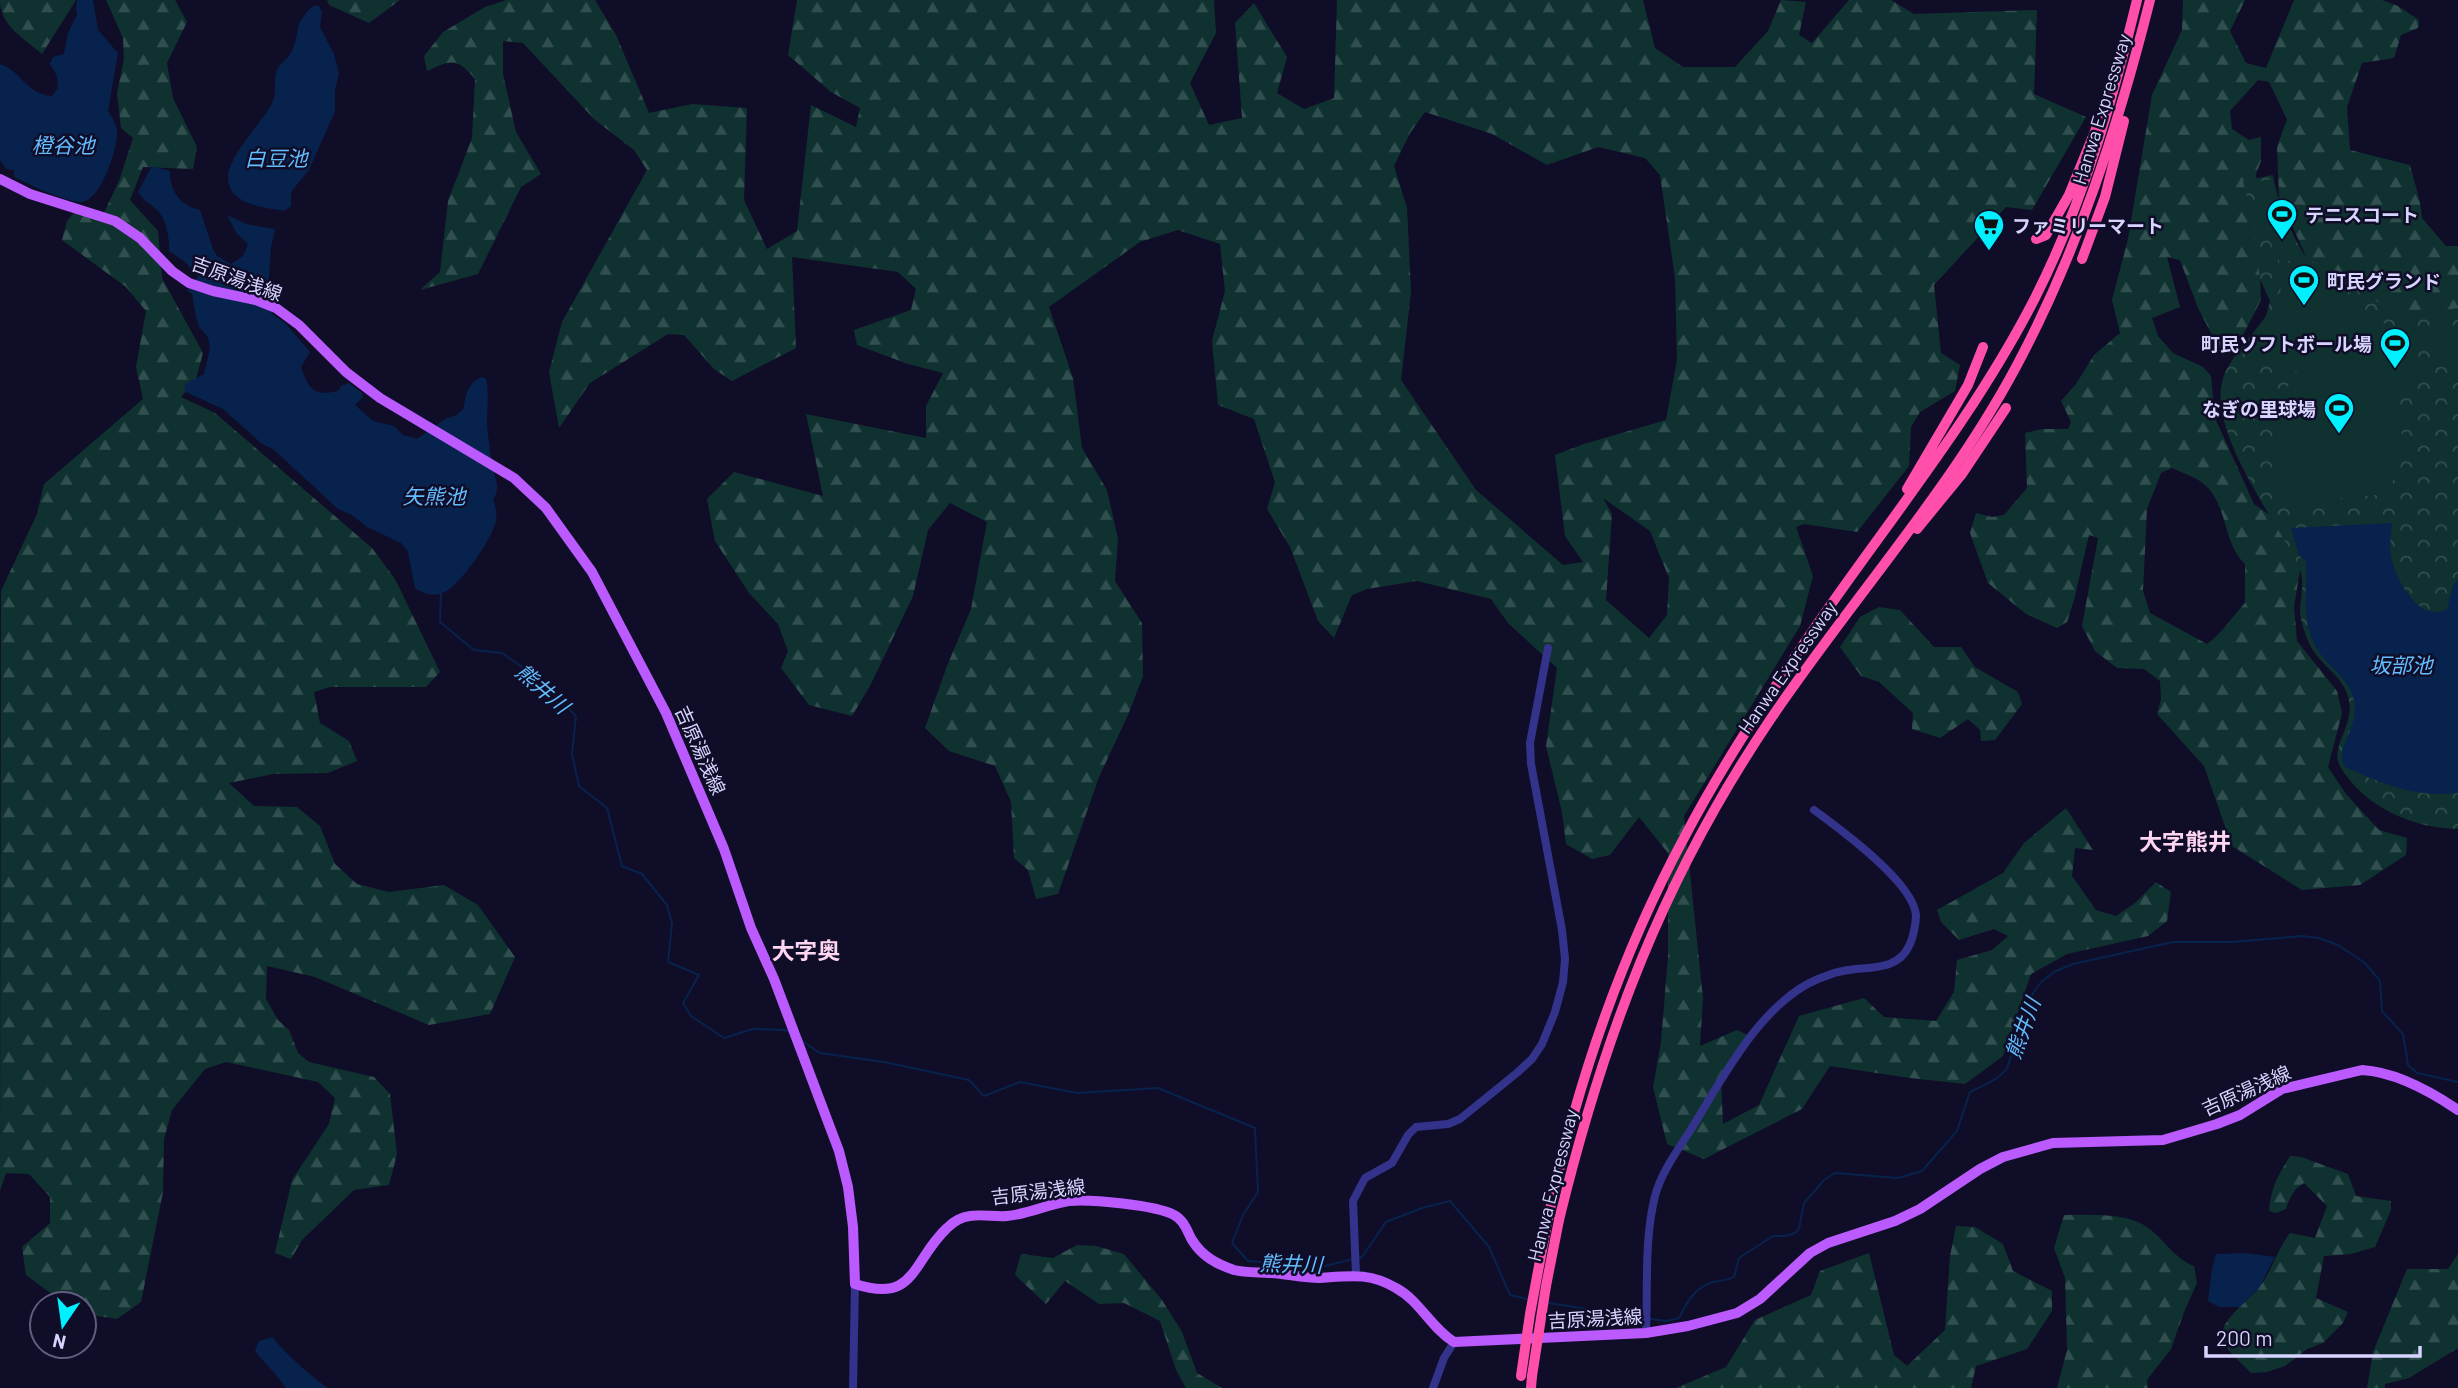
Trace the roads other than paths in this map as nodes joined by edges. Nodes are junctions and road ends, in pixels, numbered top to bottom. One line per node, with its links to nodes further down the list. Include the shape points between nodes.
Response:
1 (2137, 0): 3 (highway, Hanwa Expressway)
2 (2150, 0): 4 (highway, Hanwa Expressway)
3 (2129, 32): 6 (highway, via 2069,195 2046,235); 11 (highway, Hanwa Expressway, via 2102,132 2066,232 2028,311 1931,468)
4 (2138, 50): 7 (highway, via 2115,162); 10 (highway, Hanwa Expressway, via 2073,248 2016,367 1983,424)
5 (0, 179): 17 (main road, 吉原湯浅線, via 30,194 115,221 189,283 276,308 380,398 514,478 546,508 592,572 666,713 724,849 839,1151 853,1227)
6 (2036, 239)
7 (2082, 259)
8 (1983, 347): 11 (highway, via 1968,385 1921,468)
9 (2006, 408): 10 (highway, via 1928,518)
10 (1874, 575): 14 (highway, Hanwa Expressway, via 1772,717 1694,844 1645,948)
11 (1830, 605): 14 (highway, Hanwa Expressway, via 1763,704 1682,841 1631,951)
12 (1548, 648): 16 (street, via 1530,743 1565,959 1555,1012 1542,1044 1518,1072 1460,1119 1416,1127 1392,1163 1365,1178 1353,1201)
13 (1814, 810): 18 (street, via 1889,871 1916,916 1910,945 1886,967 1841,971 1791,994 1761,1024 1725,1074 1656,1192 1648,1227)
14 (1588, 1089): 20 (highway, Hanwa Expressway, bridge, via 1562,1153 1554,1219 1531,1304)
15 (2458, 1110): 18 (main road, 吉原湯浅線, via 2431,1092 2361,1070 2282,1089 2240,1115 2163,1140 2053,1143 2024,1149 1980,1169 1920,1209 1810,1253 1737,1313)
16 (1356, 1274): 17 (main road, 吉原湯浅線, via 1305,1278 1238,1271 1199,1250 1177,1216 1165,1210 1086,1200 1028,1213 954,1221 905,1283 887,1291); 19 (main road, 吉原湯浅線, via 1372,1277 1412,1298)
17 (855, 1284): 21 (street)
18 (1646, 1333): 19 (main road, 吉原湯浅線)
19 (1454, 1342): 22 (street)
20 (1526, 1376): 23 (highway, Hanwa Expressway); 24 (highway, Hanwa Expressway)
21 (853, 1388)
22 (1433, 1388)
23 (1520, 1388)
24 (1531, 1388)

